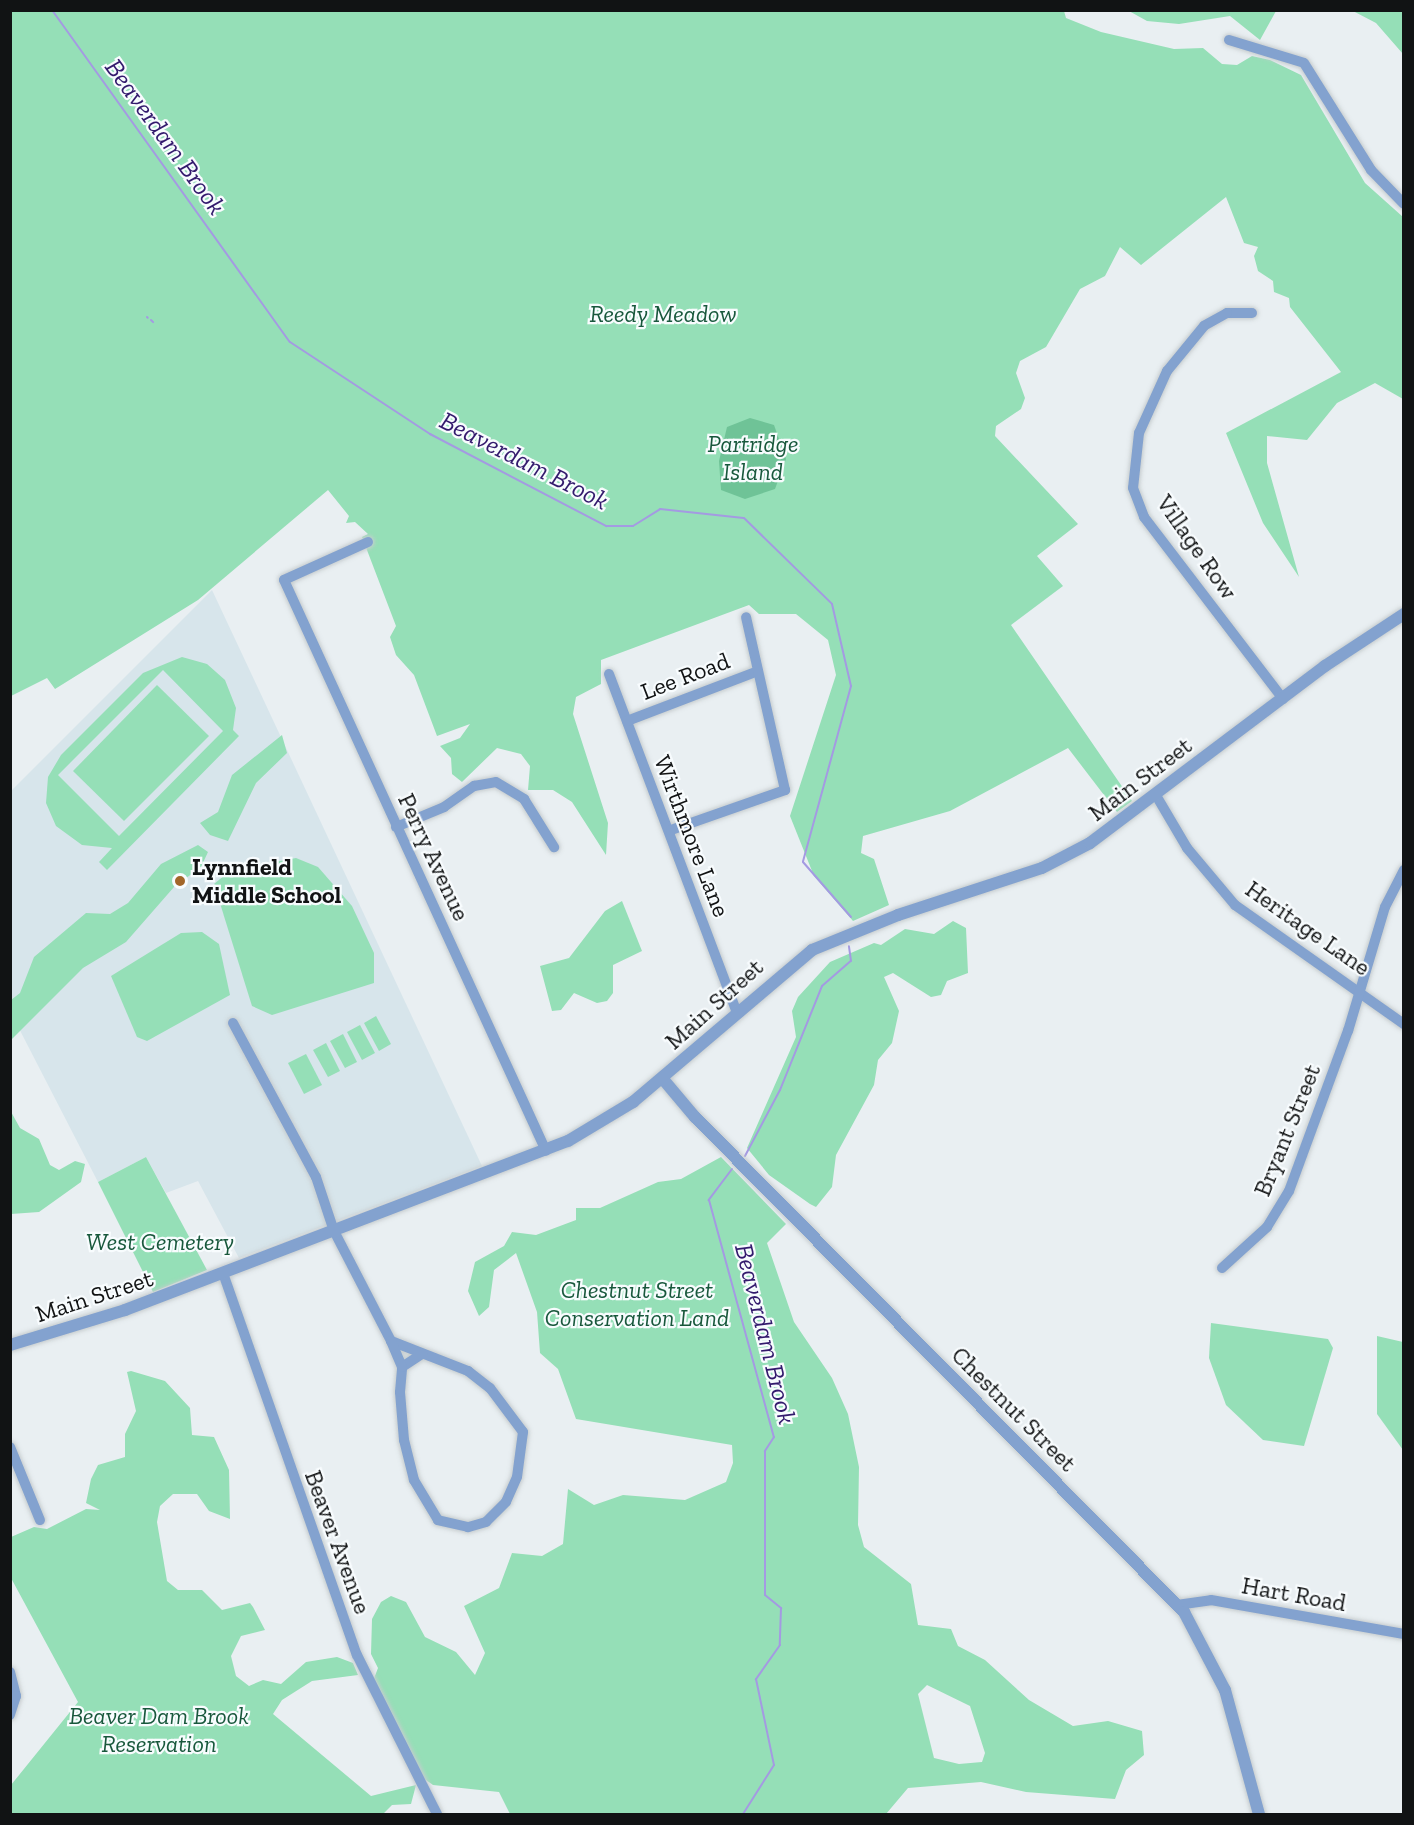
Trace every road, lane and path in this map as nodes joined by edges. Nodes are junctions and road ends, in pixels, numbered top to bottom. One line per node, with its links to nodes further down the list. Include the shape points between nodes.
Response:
1 (1229, 40): 2 (street, via 1304,63 1371,170)
2 (1404, 204)
3 (1252, 313): 9 (street, Village Row, via 1227,313 1204,326 1167,371 1139,433 1133,488 1151,527)
4 (368, 543): 12 (street, Perry Avenue, via 284,580)
5 (1404, 614): 9 (street, Main Street)
6 (746, 617): 7 (street)
7 (758, 671): 10 (street, Lee Road); 13 (street, via 784,790)
8 (609, 674): 10 (street, Wirthmore Lane)
9 (1283, 699): 11 (street, Main Street)
10 (627, 721): 13 (street, Wirthmore Lane)
11 (1157, 797): 16 (street, Heritage Lane, via 1187,848 1235,905); 17 (street, Main Street, via 1042,868 823,945 783,971)
12 (396, 827): 14 (street, via 444,807 474,786 496,782 524,799); 21 (street, Perry Avenue)
13 (671, 830): 17 (street, Wirthmore Lane)
14 (554, 847)
15 (1404, 870): 16 (street, Bryant Street, via 1392,888)
16 (1357, 988): 19 (street, Heritage Lane); 23 (street, Bryant Street, via 1348,1031 1289,1191 1271,1222)
17 (737, 1012): 20 (street, Main Street)
18 (233, 1023): 22 (street, via 316,1177)
19 (1404, 1024)
20 (663, 1078): 21 (street, Main Street, via 599,1125); 31 (street, Chestnut Street, via 695,1117)
21 (546, 1151): 22 (street, Main Street)
22 (334, 1231): 24 (street, Main Street); 25 (street)
23 (1222, 1268)
24 (223, 1273): 26 (street, Main Street); 35 (street, Beaver Avenue, via 357,1655)
25 (391, 1341): 27 (street); 28 (street)
26 (10, 1345)
27 (422, 1354): 28 (street); 28 (street, via 468,1371 490,1388 523,1432 517,1477 506,1502 486,1522 449,1525 429,1512 404,1440)
28 (402, 1367)
29 (10, 1448): 30 (street)
30 (40, 1520)
31 (1177, 1605): 32 (street, Hart Road, via 1211,1600); 36 (street, Chestnut Street, via 1225,1690)
32 (1404, 1634)
33 (10, 1672): 34 (street, via 16,1696)
34 (10, 1714)
35 (437, 1815)
36 (1259, 1815)

